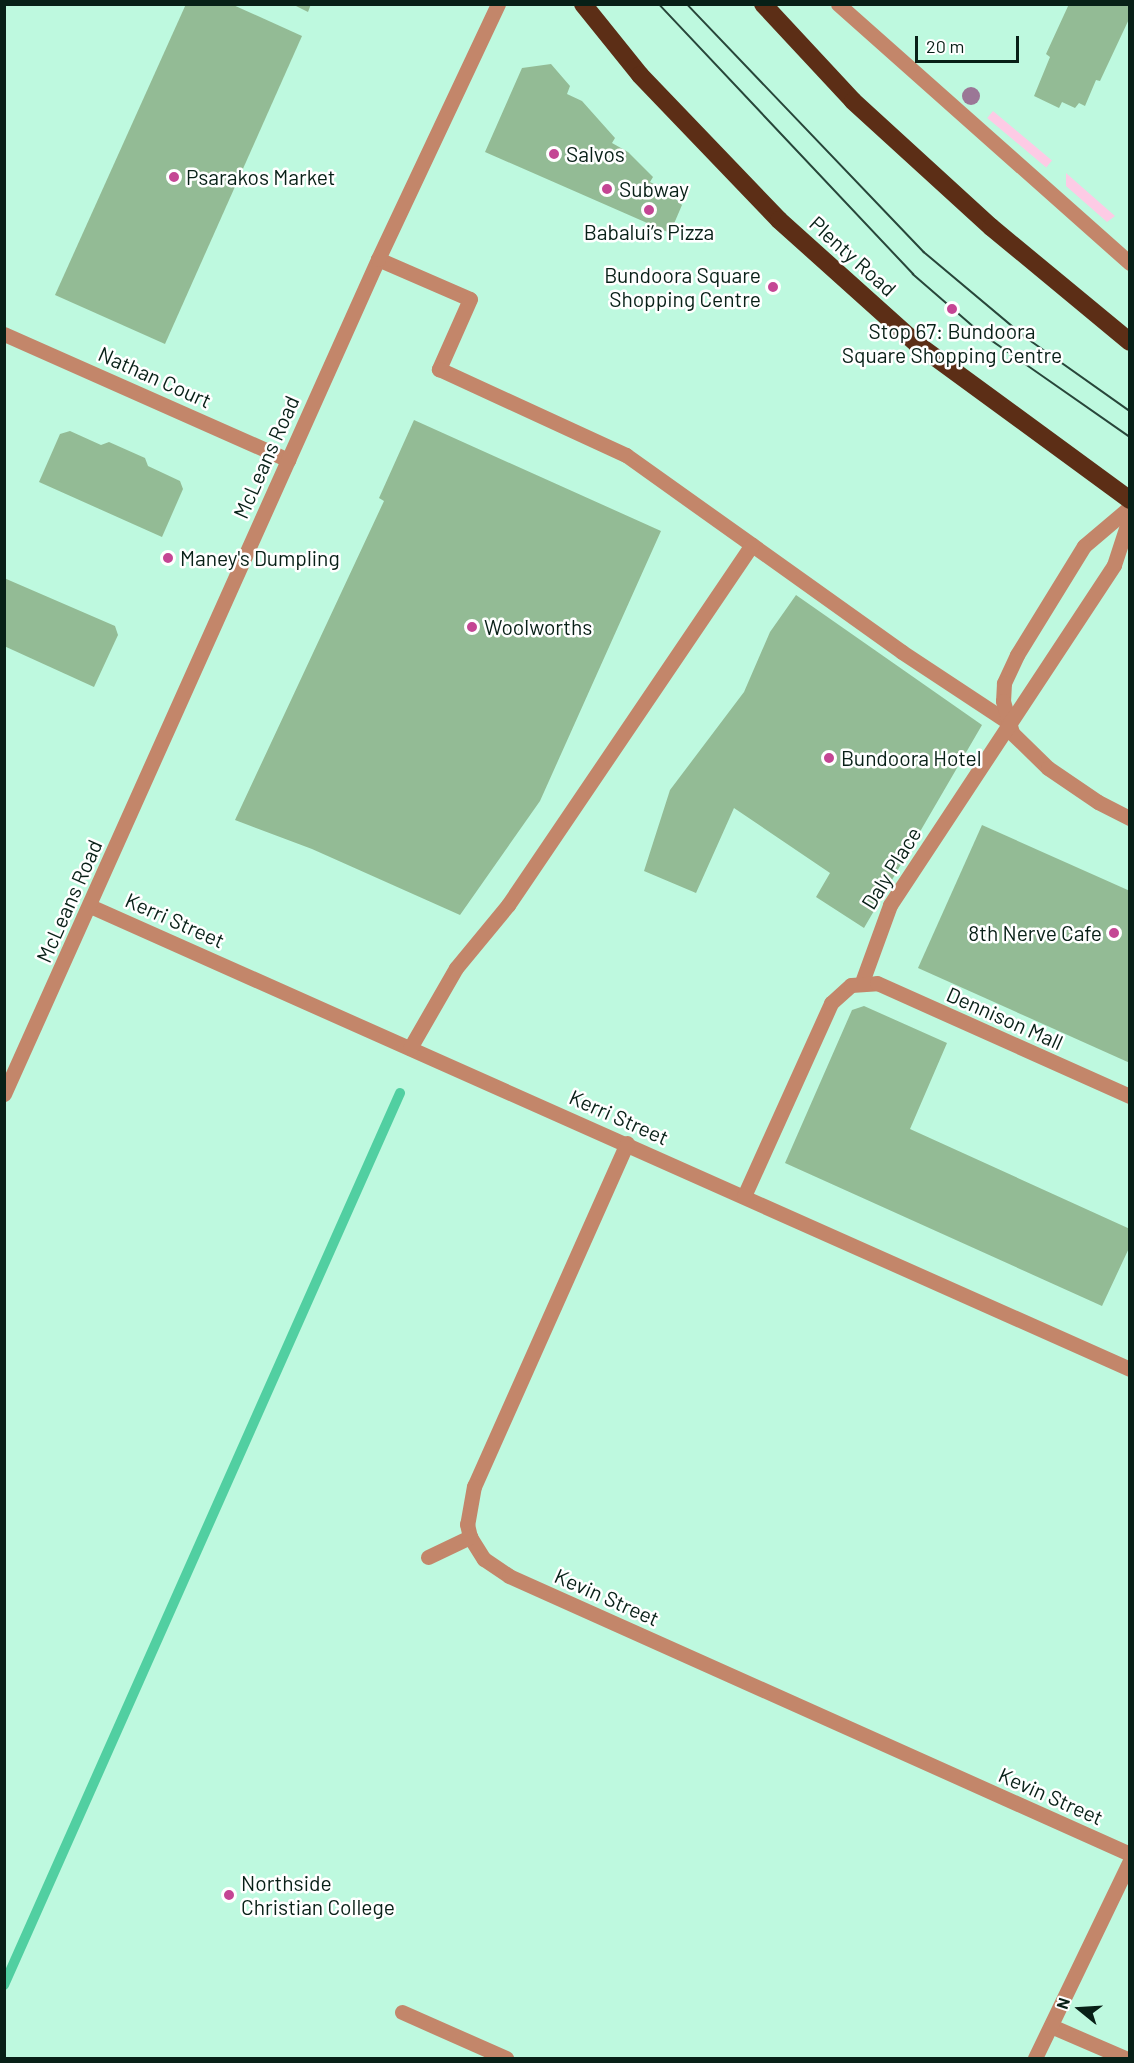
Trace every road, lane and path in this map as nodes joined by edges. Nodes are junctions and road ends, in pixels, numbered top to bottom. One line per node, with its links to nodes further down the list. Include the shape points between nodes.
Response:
1 (498, 4): 5 (street, McLeans Road)
2 (583, 4): 10 (highway, Plenty Road, via 640,75 779,220 917,344)
3 (763, 4): 8 (highway, via 853,101 991,227)
4 (838, 4): 6 (street)
5 (378, 259): 9 (street, McLeans Road); 13 (street, via 470,299 439,369 626,455)
6 (1130, 263)
7 (4, 334): 9 (street, Nathan Court)
8 (1130, 342)
9 (288, 460): 16 (street, McLeans Road)
10 (1130, 500)
11 (1130, 507): 14 (street, via 1084,546 1017,655 1004,683)
12 (1130, 516): 14 (street, Daly Place, via 1114,565 1032,695)
13 (752, 545): 14 (street); 18 (street, via 508,905 456,968)
14 (1008, 722): 15 (street, via 1012,733 1048,768); 17 (street, Daly Place, via 890,905)
15 (1130, 818)
16 (90, 906): 18 (street, Kerri Street); 19 (street, McLeans Road)
17 (862, 982): 20 (street, Dennison Mall, via 876,983); 22 (street, via 840,991 831,1003)
18 (410, 1048): 21 (street, Kerri Street)
19 (4, 1094)
20 (1130, 1096)
21 (627, 1143): 22 (street, Kerri Street); 24 (street, via 474,1486 468,1508)
22 (744, 1196): 23 (street, Kerri Street)
23 (1130, 1369)
24 (470, 1538): 25 (street); 26 (street, Kevin Street, via 484,1559 509,1576)
25 (428, 1557)
26 (1130, 1854)
27 (1130, 1861): 29 (street)
28 (402, 2012): 30 (street)
29 (1051, 2026): 31 (street); 32 (street)
30 (506, 2058)
31 (1035, 2058)
32 (1125, 2058)

